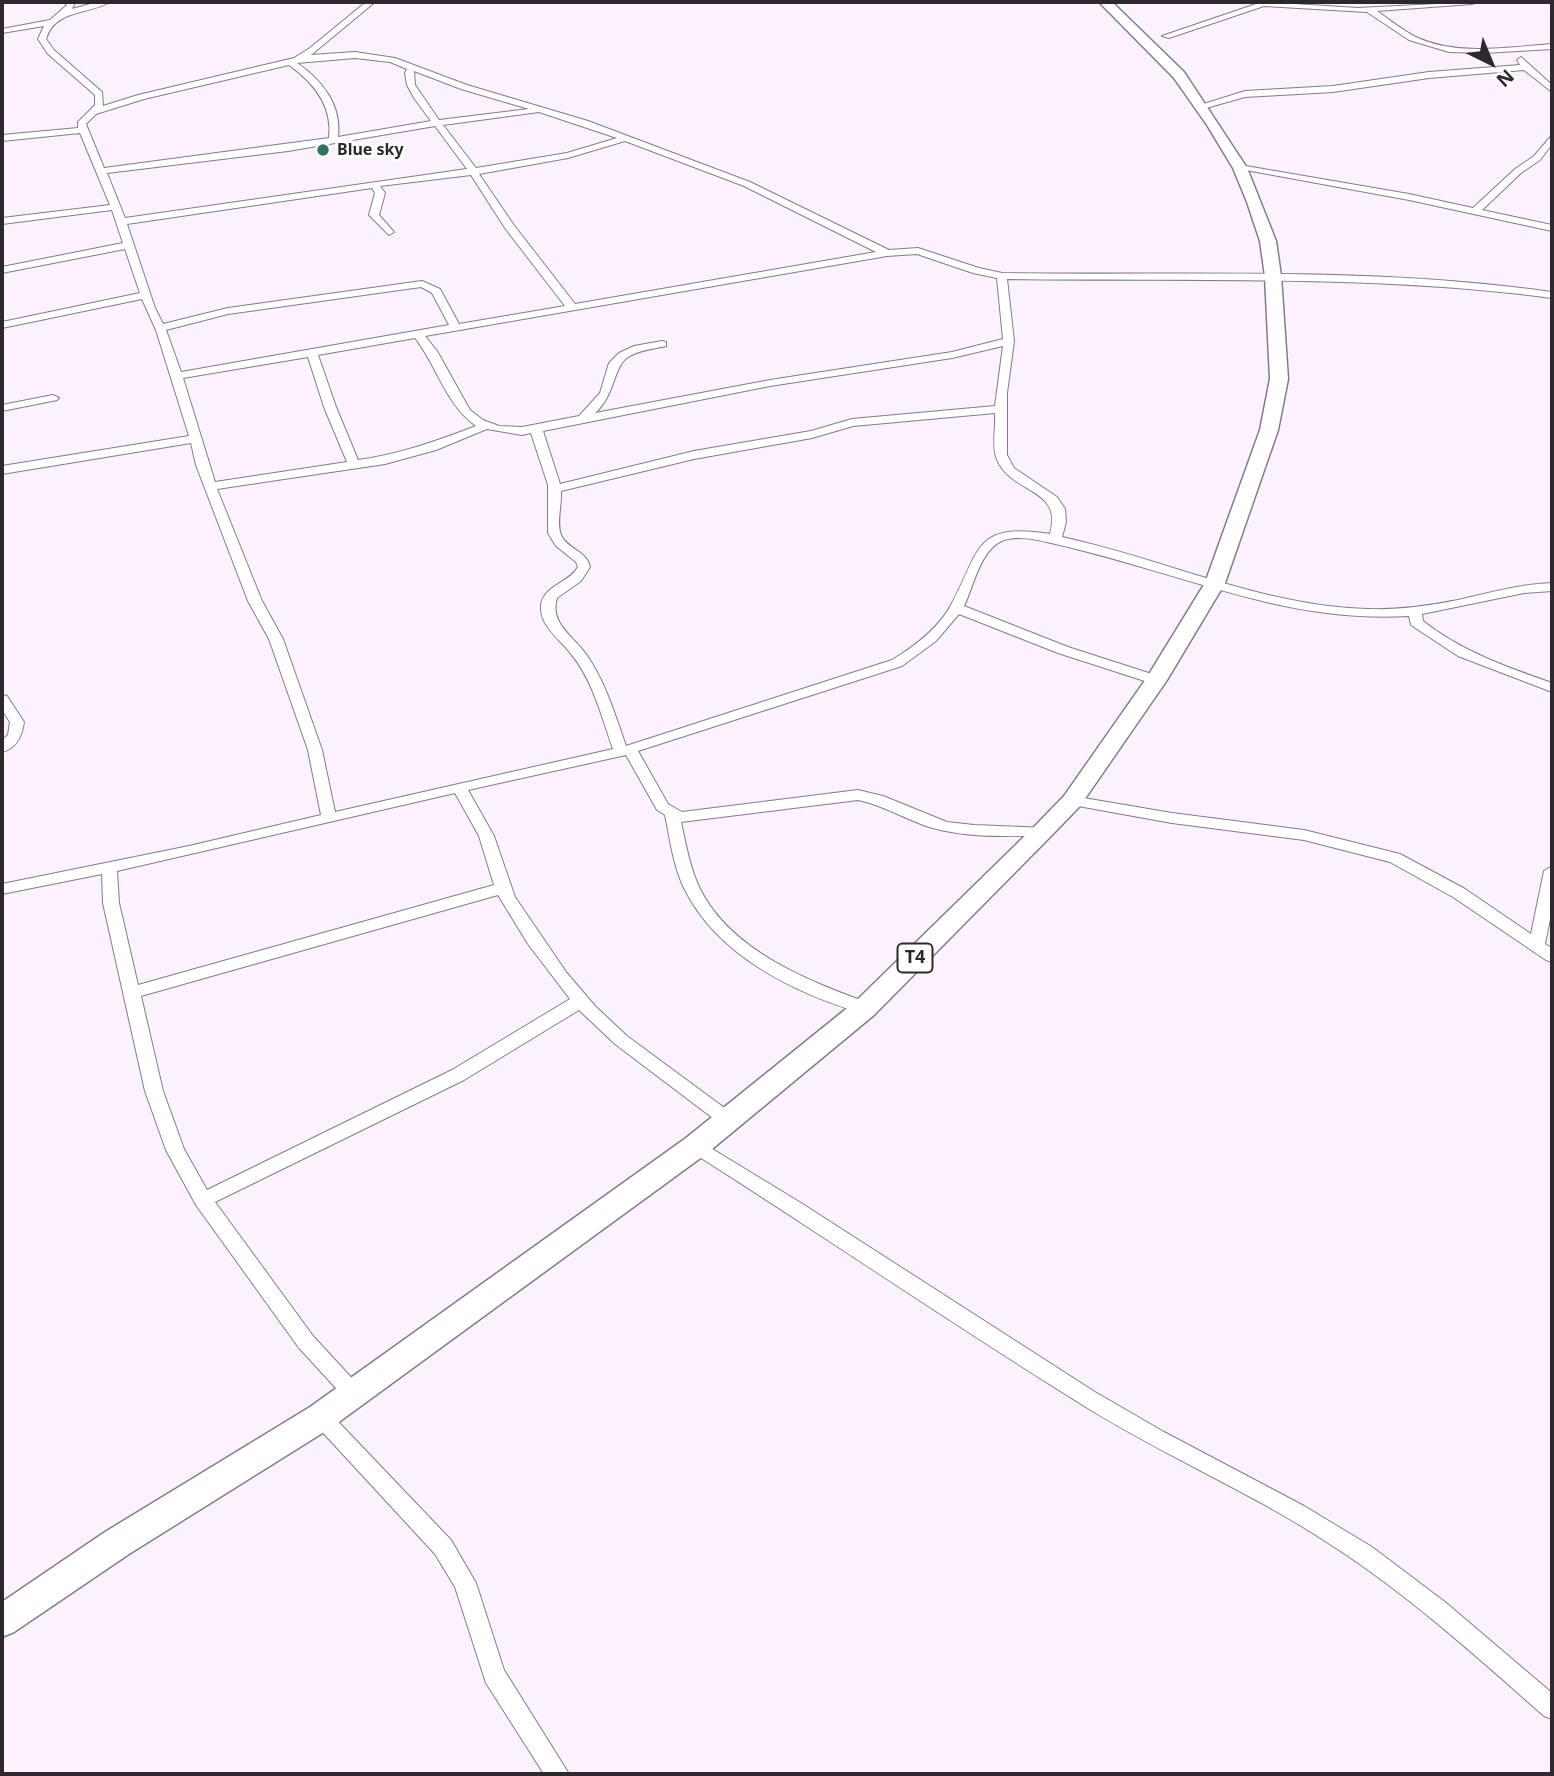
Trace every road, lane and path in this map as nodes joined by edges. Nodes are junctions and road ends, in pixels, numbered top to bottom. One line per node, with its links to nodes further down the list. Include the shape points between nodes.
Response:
1 (68, 2): 9 (street, via 70,8)
2 (106, 2): 9 (street)
3 (371, 2): 14 (street)
4 (1105, 2): 18 (highway, T4, via 1180,75)
5 (1274, 2): 7 (street)
6 (1472, 2): 8 (street)
7 (1263, 4): 8 (street); 11 (street)
8 (1368, 9): 13 (street, via 1423,43)
9 (54, 19): 10 (street); 20 (street, via 42,39 99,94 99,106)
10 (2, 31)
11 (1166, 36)
12 (1552, 47): 13 (street)
13 (1510, 50): 15 (street)
14 (295, 60): 16 (street, via 374,56); 20 (street); 26 (street, via 331,105 337,126)
15 (1525, 67): 17 (street); 18 (street, via 1245,94)
16 (412, 68): 19 (street); 21 (street, via 411,85)
17 (1552, 89)
18 (1199, 107): 27 (highway, T4)
19 (541, 110): 21 (street); 24 (street)
20 (93, 112): 22 (street, via 81,124)
21 (437, 123): 26 (street); 29 (street)
22 (83, 130): 23 (street); 28 (street)
23 (2, 138)
24 (626, 138): 29 (street, via 539,162); 38 (street, via 747,184)
25 (1552, 138): 32 (street, via 1537,158)
26 (333, 141): 28 (street)
27 (1240, 168): 32 (street); 41 (highway, T4, via 1268,241)
28 (101, 171): 31 (street)
29 (473, 171): 30 (street); 44 (street)
30 (374, 184): 34 (street); 36 (street, via 380,193 374,215)
31 (116, 207): 33 (street); 34 (street)
32 (1475, 211): 35 (street)
33 (2, 221)
34 (121, 222): 37 (street)
35 (1552, 228)
36 (389, 232)
37 (129, 245): 39 (street); 42 (street)
38 (887, 253): 40 (street, via 918,251); 44 (street)
39 (2, 270)
40 (1002, 276): 41 (street); 49 (street)
41 (1273, 276): 43 (street, via 1439,282); 65 (highway, T4, via 1279,379 1269,430)
42 (146, 295): 45 (street); 46 (street)
43 (1552, 295)
44 (573, 309): 47 (street)
45 (2, 325)
46 (160, 328): 47 (street, via 228,311 422,284 436,290); 52 (street)
47 (456, 328): 48 (street)
48 (417, 334): 51 (street); 57 (street, via 439,361 462,408)
49 (1008, 341): 55 (street); 56 (street, via 952,355)
50 (662, 344): 56 (street, via 625,351 616,359 600,404)
51 (312, 352): 52 (street); 60 (street)
52 (176, 376): 59 (street)
53 (53, 398): 54 (street)
54 (2, 408)
55 (1001, 409): 63 (street, via 852,423); 64 (street, via 1002,456 1018,480 1054,499 1060,508)
56 (583, 418): 58 (street)
57 (483, 427): 58 (street, via 500,431); 60 (street, via 432,447)
58 (536, 428): 63 (street)
59 (194, 439): 61 (street); 62 (street)
60 (354, 465): 62 (street)
61 (2, 470)
62 (210, 486): 77 (street, via 255,601 276,639 315,750)
63 (554, 489): 73 (street, via 556,540 585,563 579,575 553,594 548,613 583,659)
64 (1055, 540): 65 (street); 67 (street, via 1011,533 998,538 978,559)
65 (1215, 583): 68 (street, via 1298,606); 69 (highway, T4)
66 (1552, 587): 68 (street)
67 (956, 608): 69 (street); 73 (street, via 920,650 897,663)
68 (1415, 611): 70 (street, via 1416,622 1431,635 1493,667)
69 (1156, 680): 75 (highway, T4)
70 (1552, 688)
71 (2, 700): 72 (street, via 17,722 15,736)
72 (2, 748)
73 (625, 750): 74 (street); 76 (street, via 662,807)
74 (459, 786): 77 (street); 81 (street, via 482,824)
75 (1072, 801): 78 (highway, T4); 83 (street, via 1304,835 1383,855 1459,893)
76 (671, 813): 78 (street, via 692,817 858,795 958,829); 87 (street, via 683,868 710,916 769,965 815,990)
77 (329, 818): 79 (street)
78 (1042, 831): 87 (highway, T4)
79 (109, 868): 82 (street); 85 (street, via 111,903)
80 (1552, 871): 83 (street)
81 (502, 888): 85 (street); 86 (street)
82 (2, 889)
83 (1537, 944): 84 (street)
84 (1552, 956)
85 (132, 993): 90 (street, via 154,1091 175,1150)
86 (580, 1001): 88 (street, via 620,1039); 90 (street, via 458,1075)
87 (865, 1008): 88 (highway, T4)
88 (728, 1120): 89 (highway, T4)
89 (696, 1146): 91 (highway, T4); 94 (street, via 1099,1405 1164,1444 1278,1501 1364,1554 1461,1627)
90 (203, 1200): 91 (street, via 306,1342)
91 (353, 1393): 92 (highway, T4)
92 (321, 1417): 93 (highway, T4); 95 (street, via 443,1547 465,1583 494,1675)
93 (2, 1620)
94 (1552, 1708)
95 (557, 1774)

